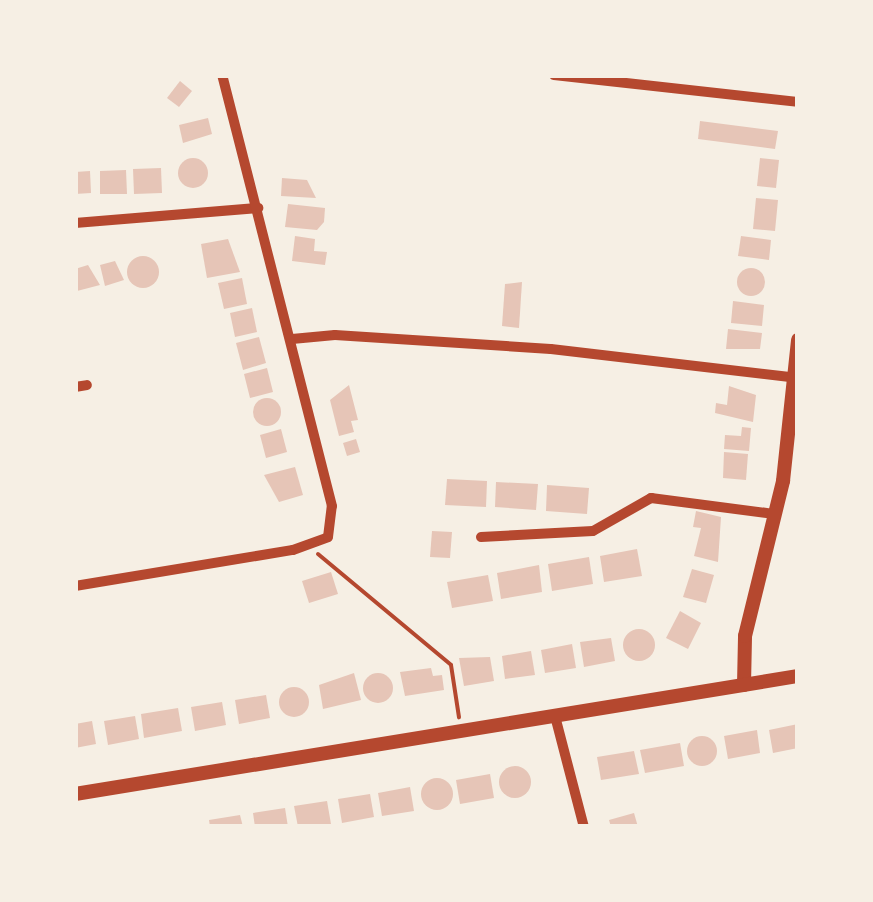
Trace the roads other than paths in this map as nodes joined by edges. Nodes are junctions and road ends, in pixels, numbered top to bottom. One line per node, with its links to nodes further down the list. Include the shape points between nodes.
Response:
1 (222, 75): 4 (street)
2 (554, 75): 3 (street)
3 (798, 102)
4 (258, 208): 5 (street); 6 (street)
5 (75, 223)
6 (292, 339): 8 (street, via 336,335 550,349); 11 (street, via 332,506 328,538 314,546)
7 (798, 340): 8 (street)
8 (796, 378): 9 (street)
9 (776, 514): 10 (street, via 651,498 593,531); 13 (street, via 745,636)
10 (481, 537)
11 (75, 586)
12 (798, 676): 13 (street)
13 (744, 685): 14 (street)
14 (555, 716): 15 (street); 16 (street)
15 (75, 794)
16 (584, 827)

